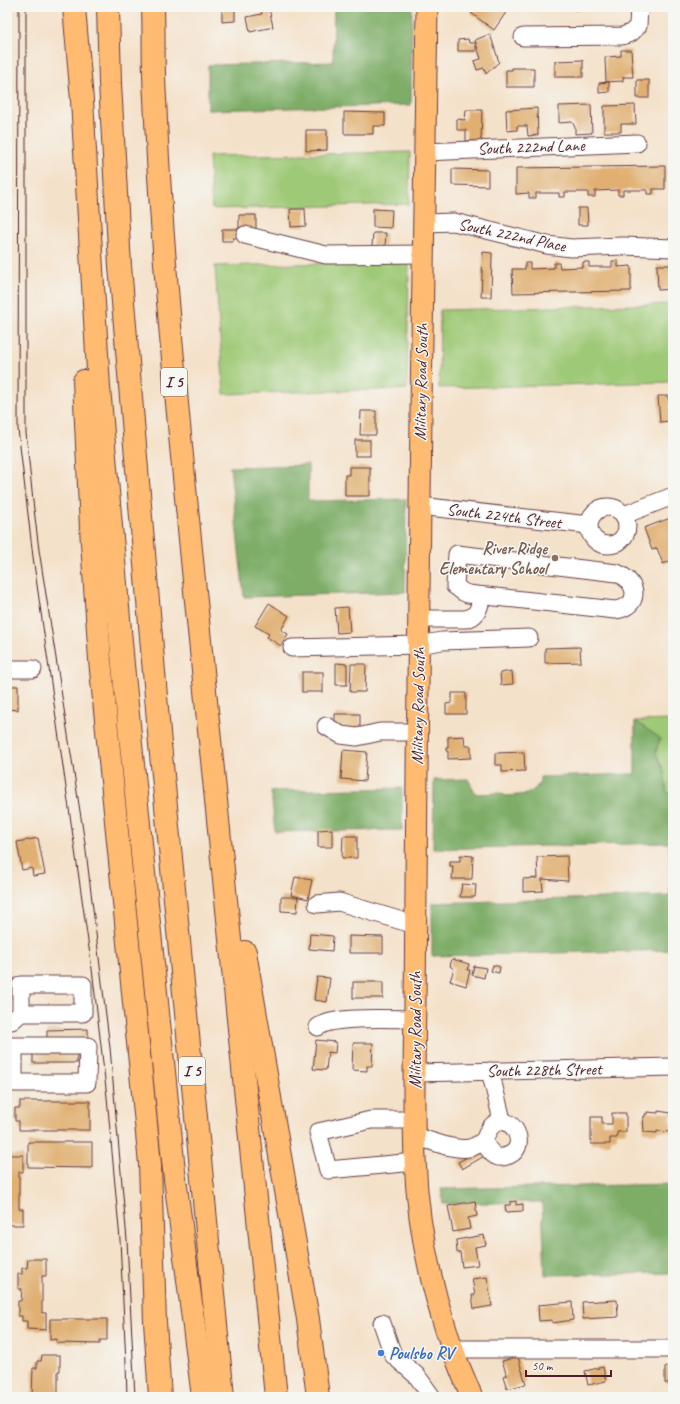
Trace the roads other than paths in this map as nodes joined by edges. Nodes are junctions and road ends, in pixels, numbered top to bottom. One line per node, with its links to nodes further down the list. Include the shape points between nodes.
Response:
1 (73, 7): 42 (highway, via 78,249 91,528 101,668 150,1164); 43 (highway, via 82,100 99,387 123,665 174,1171)
2 (108, 7): 44 (highway, I 5, via 120,266 161,752)
3 (153, 7): 26 (highway, I 5, via 154,96 174,380)
4 (427, 7): 8 (main road, Military Road South)
5 (639, 7): 6 (street, via 638,26 631,33 622,36)
6 (523, 37)
7 (637, 143): 8 (street, South 222nd Lane)
8 (425, 152): 9 (main road, Military Road South)
9 (424, 223): 11 (street, South 222nd Place, via 454,222 547,245 571,248); 12 (main road, Military Road South)
10 (245, 235): 12 (street, via 326,255)
11 (673, 248)
12 (423, 254): 14 (main road, Military Road South)
13 (673, 496): 15 (street)
14 (420, 506): 16 (street, South 224th Street); 18 (main road, Military Road South)
15 (624, 516): 16 (street, via 615,508 603,508 593,514); 16 (street, via 626,533 617,543 611,545 604,545 593,538)
16 (589, 525)
17 (482, 596): 17 (street, via 615,610 630,605 634,592 629,580 617,573 457,554 455,586 463,592); 18 (street, via 476,615 471,618)
18 (419, 619): 20 (main road, Military Road South)
19 (529, 638): 20 (street, via 442,641)
20 (418, 646): 21 (street); 25 (main road, Military Road South)
21 (292, 648)
22 (7, 669): 23 (street)
23 (33, 669)
24 (326, 726): 25 (street, via 341,735 358,737 380,732)
25 (417, 732): 28 (main road, Military Road South)
26 (211, 756): 45 (highway, I 5); 46 (highway, via 308,1319)
27 (317, 904): 28 (street, via 339,902)
28 (415, 925): 29 (main road, Military Road South)
29 (414, 1019): 30 (street, via 350,1020); 34 (main road, Military Road South)
30 (318, 1027)
31 (10, 1046): 31 (street, via 88,1046 87,1083 14,1083)
32 (673, 1067): 33 (street, South 228th Street)
33 (490, 1071): 34 (street, South 228th Street); 35 (street)
34 (414, 1073): 36 (main road, Military Road South)
35 (502, 1120): 37 (street, via 490,1128); 37 (street, via 517,1132 518,1147 513,1153 501,1158 495,1156)
36 (414, 1127): 37 (street, via 460,1149 470,1148); 38 (main road, Military Road South); 38 (street, via 371,1120 318,1132 328,1170)
37 (483, 1141)
38 (415, 1162): 40 (main road, Military Road South, via 429,1266 441,1315)
39 (382, 1323): 47 (street, via 394,1355 418,1376)
40 (453, 1349): 41 (street); 48 (main road, Military Road South)
41 (673, 1349)
42 (160, 1397)
43 (203, 1397)
44 (223, 1397)
45 (276, 1397)
46 (318, 1397)
47 (432, 1397)
48 (472, 1397)

